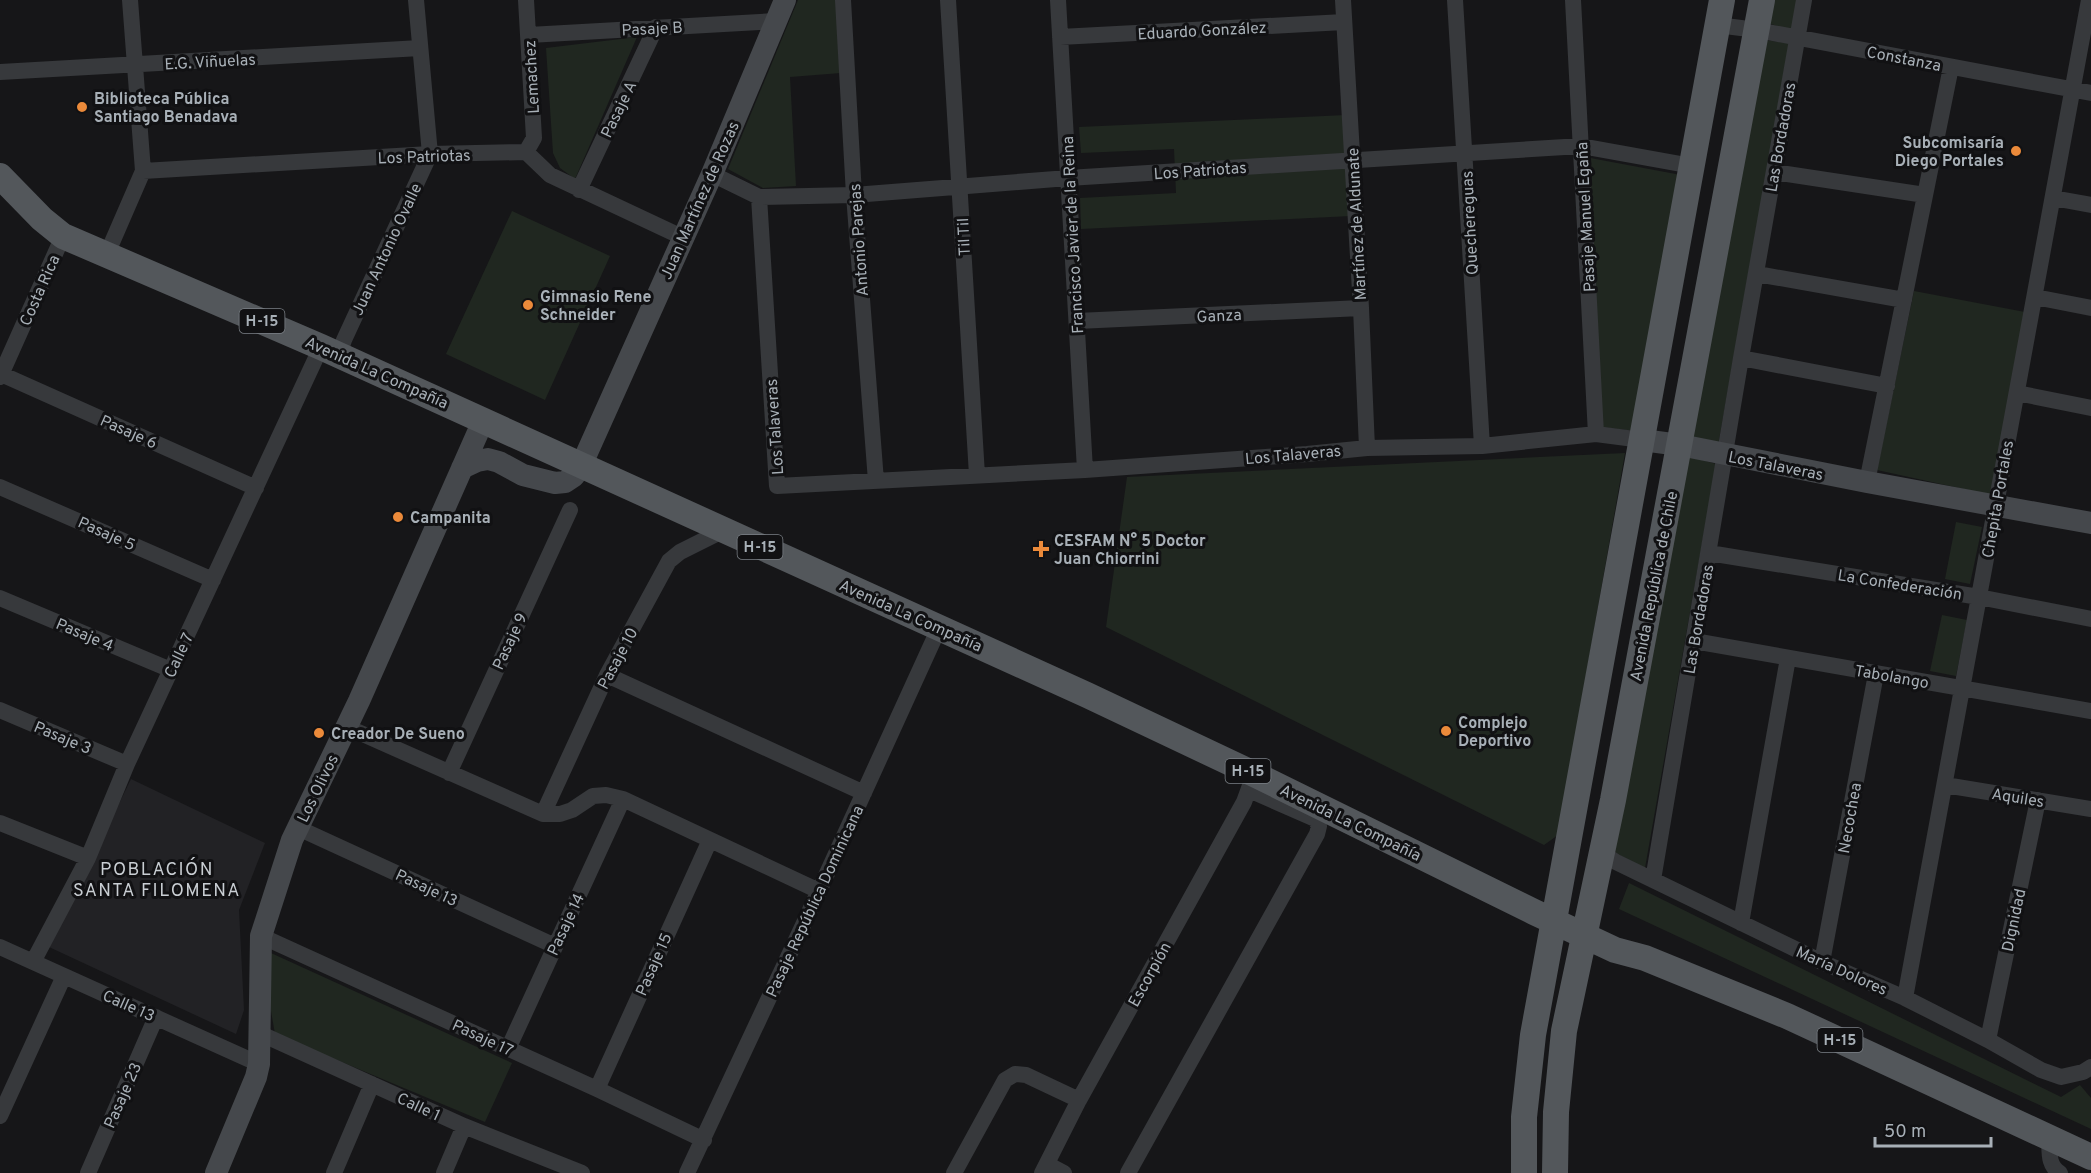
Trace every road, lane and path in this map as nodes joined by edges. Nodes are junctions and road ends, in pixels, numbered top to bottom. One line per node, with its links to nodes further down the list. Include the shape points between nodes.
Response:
1 (130, 0): 23 (street)
2 (416, 0): 22 (street)
3 (526, 0): 19 (street, Lemachez)
4 (785, 0): 15 (street, Juan Martínez de Rozas)
5 (843, 0): 41 (street, Antonio Parejas)
6 (948, 0): 39 (street, Til Til)
7 (1058, 0): 20 (street, Francisco Javier de la Reina)
8 (1343, 0): 16 (street, Martínez de Aldunate)
9 (1455, 0): 30 (street, Quechereguas)
10 (1574, 0): 28 (street, Pasaje Manuel Egaña)
11 (1762, 0): 18 (main road, Avenida República de Chile)
12 (1804, 0): 21 (street, Las Bordadoras)
13 (2089, 0): 26 (street, Chepita Portales)
14 (1719, 12): 18 (street, Constanza); 33 (main road)
15 (776, 21): 17 (street, Pasaje B); 36 (street, Juan Martínez de Rozas)
16 (1344, 22): 20 (street, Eduardo González); 32 (street, Martínez de Aldunate)
17 (656, 27): 19 (street, Pasaje B); 40 (street, Pasaje A)
18 (1757, 30): 21 (street, Constanza); 66 (main road, Avenida República de Chile)
19 (529, 35): 29 (street, Lemachez, via 534,138)
20 (1060, 37): 38 (street, Francisco Javier de la Reina)
21 (1797, 38): 24 (street, Constanza); 35 (street, Las Bordadoras)
22 (420, 48): 23 (street, E.G. Viñuelas); 31 (street)
23 (136, 65): 25 (street, E.G. Viñuelas); 34 (street)
24 (1951, 67): 26 (street, Constanza); 42 (street)
25 (0, 72)
26 (2073, 90): 27 (street, Constanza); 44 (street, Chepita Portales)
27 (2091, 93)
28 (1581, 146): 30 (street, Los Patriotas); 33 (street, Los Patriotas); 64 (street, Pasaje Manuel Egaña)
29 (526, 152): 31 (street, Los Patriotas); 40 (street, via 550,175)
30 (1464, 153): 32 (street, Los Patriotas); 67 (street, Quechereguas)
31 (430, 154): 34 (street, Los Patriotas); 57 (street, Juan Antonio Ovalle, via 344,340)
32 (1353, 160): 38 (street, Los Patriotas); 54 (street, Martínez de Aldunate)
33 (1692, 166): 65 (main road)
34 (143, 171): 50 (street)
35 (1774, 172): 42 (street); 51 (street, Las Bordadoras)
36 (712, 174): 43 (street, Los Patriotas); 49 (street, Juan Martínez de Rozas)
37 (0, 176): 47 (main road, Avenida La Compañía / H-15)
38 (1068, 178): 39 (street, Los Patriotas); 56 (street, Francisco Javier de la Reina)
39 (960, 185): 41 (street, Los Patriotas); 73 (street, Til Til)
40 (579, 190): 49 (street)
41 (854, 195): 43 (street, Los Patriotas); 74 (street, Antonio Parejas)
42 (1925, 195): 53 (street)
43 (759, 197): 74 (street, Los Talaveras, via 777,486)
44 (2053, 198): 46 (street); 52 (street, Chepita Portales)
45 (0, 202): 47 (main road, Avenida La Compañía / H-15)
46 (2091, 205)
47 (42, 219): 48 (main road, Avenida La Compañía / H-15)
48 (63, 236): 50 (main road, Avenida La Compañía / H-15); 59 (street, Costa Rica)
49 (682, 237): 70 (street, Juan Martínez de Rozas)
50 (107, 254): 57 (main road, Avenida La Compañía / H-15)
51 (1756, 273): 53 (street); 58 (street, Las Bordadoras)
52 (2035, 297): 55 (street); 61 (street, Chepita Portales)
53 (1904, 300): 60 (street)
54 (1361, 308): 56 (street, Ganza); 68 (street, Martínez de Aldunate)
55 (2091, 308)
56 (1077, 321): 72 (street, Francisco Javier de la Reina)
57 (330, 351): 63 (main road, Avenida La Compañía / H-15); 77 (street, Calle 7)
58 (1741, 358): 60 (street); 69 (street, Las Bordadoras)
59 (1, 376): 77 (street, Pasaje 6)
60 (1887, 386): 75 (street)
61 (2017, 393): 62 (street); 78 (street, Chepita Portales)
62 (2091, 408)
63 (483, 421): 70 (main road, Avenida La Compañía / H-15); 71 (street, Los Olivos)
64 (1596, 434): 65 (street, Los Talaveras); 67 (street, Los Talaveras)
65 (1642, 440): 66 (street, Los Talaveras); 113 (main road)
66 (1680, 445): 69 (street, Los Talaveras); 109 (main road, Avenida República de Chile)
67 (1482, 446): 68 (street, Los Talaveras)
68 (1367, 448): 72 (street, Los Talaveras)
69 (1725, 455): 75 (street, Los Talaveras); 82 (street, Las Bordadoras)
70 (581, 466): 71 (street, via 565,482 555,483 523,475 488,459); 81 (main road, Avenida La Compañía / H-15)
71 (462, 468): 96 (street, Los Olivos)
72 (1085, 470): 73 (street, Los Talaveras)
73 (977, 475): 74 (street, Los Talaveras)
74 (876, 481)
75 (1867, 482): 78 (street, Los Talaveras)
76 (0, 487): 83 (street, Pasaje 5)
77 (256, 488): 83 (street, Calle 7)
78 (1996, 506): 80 (street, Los Talaveras); 84 (street, Chepita Portales)
79 (570, 510): 98 (street, Pasaje 9)
80 (2091, 523)
81 (724, 531): 87 (main road, Avenida La Compañía / H-15); 92 (street, Pasaje 10, via 669,561)
82 (1709, 553): 84 (street, La Confederación); 88 (street, Las Bordadoras)
83 (213, 580): 90 (street, Calle 7)
84 (1979, 597): 86 (street, La Confederación); 93 (street, Chepita Portales)
85 (0, 598): 90 (street, Pasaje 4)
86 (2091, 619)
87 (939, 628): 99 (main road, Avenida La Compañía / H-15); 101 (street, Pasaje República Dominicana)
88 (1694, 641): 89 (street, Tabolango); 111 (street, Las Bordadoras)
89 (1788, 658): 91 (street, Tabolango); 114 (street)
90 (171, 670): 97 (street, Calle 7)
91 (1876, 674): 93 (street, Tabolango); 120 (street, Necochea)
92 (607, 675): 101 (street); 105 (street, Pasaje 10)
93 (1962, 688): 95 (street, Tabolango); 100 (street, Chepita Portales)
94 (0, 710): 97 (street, Pasaje 3)
95 (2091, 711)
96 (346, 727): 98 (street); 107 (street, Los Olivos)
97 (126, 764): 110 (street, Calle 7)
98 (448, 773): 105 (street)
99 (1251, 782): 113 (main road, Avenida La Compañía / H-15); 131 (street, Escorpión); 146 (street, via 1315,819 1319,826 1317,834)
100 (1945, 785): 103 (street, Aquiles); 122 (street, Chepita Portales)
101 (864, 793): 112 (street, Pasaje República Dominicana)
102 (623, 799): 105 (street, via 593,796 572,810); 108 (street); 117 (street, Pasaje 14)
103 (2038, 800): 104 (street, Aquiles); 125 (street, Dignidad)
104 (2091, 809)
105 (543, 814)
106 (0, 823): 110 (street)
107 (298, 828): 116 (street, Los Olivos); 117 (street, Pasaje 13)
108 (710, 840): 112 (street); 130 (street, Pasaje 15)
109 (1602, 853): 111 (street, María Dolores); 115 (main road, Avenida República de Chile)
110 (88, 858): 119 (street, Calle 7)
111 (1653, 880): 114 (street, María Dolores)
112 (819, 891): 135 (street, Pasaje República Dominicana)
113 (1553, 921): 115 (main road, Avenida La Compañía / H-15); 147 (main road, via 1528,1072)
114 (1742, 923): 120 (street, María Dolores)
115 (1584, 935): 134 (main road, Avenida La Compañía / H-15, via 1787,1016); 148 (main road, Avenida República de Chile, via 1564,1031)
116 (261, 936): 124 (street, Los Olivos); 126 (street, Pasaje 17)
117 (555, 946): 126 (street, Pasaje 14)
118 (0, 947): 119 (street, Calle 13)
119 (33, 962): 121 (street, Calle 13)
120 (1822, 962): 122 (street, María Dolores)
121 (64, 976): 123 (street, Calle 13); 132 (street)
122 (1905, 998): 125 (street, María Dolores)
123 (156, 1017): 127 (street, Calle 13); 139 (street, Pasaje 23)
124 (259, 1033): 127 (street, Los Olivos); 129 (street, Calle 1)
125 (1988, 1040): 128 (street, María Dolores, via 2061,1077)
126 (508, 1049): 130 (street, Pasaje 17)
127 (259, 1064): 140 (street, Los Olivos)
128 (2087, 1070)
129 (372, 1084): 133 (street, Calle 1); 141 (street)
130 (597, 1089): 135 (street, Pasaje 17)
131 (1079, 1100): 137 (street, Escorpión); 144 (street, via 1026,1075 1015,1074 1005,1080)
132 (0, 1116)
133 (464, 1126): 138 (street, Calle 1); 142 (street)
134 (2049, 1137): 136 (main road, Avenida La Compañía / H-15); 149 (street, via 2050,1160)
135 (704, 1140): 143 (street, Pasaje República Dominicana)
136 (2091, 1157)
137 (1044, 1168): 145 (street)
138 (572, 1171)
139 (88, 1173)
140 (216, 1173)
141 (334, 1173)
142 (444, 1173)
143 (687, 1173)
144 (954, 1173)
145 (1064, 1173)
146 (1128, 1173)
147 (1524, 1173)
148 (1555, 1173)
149 (2060, 1173)

